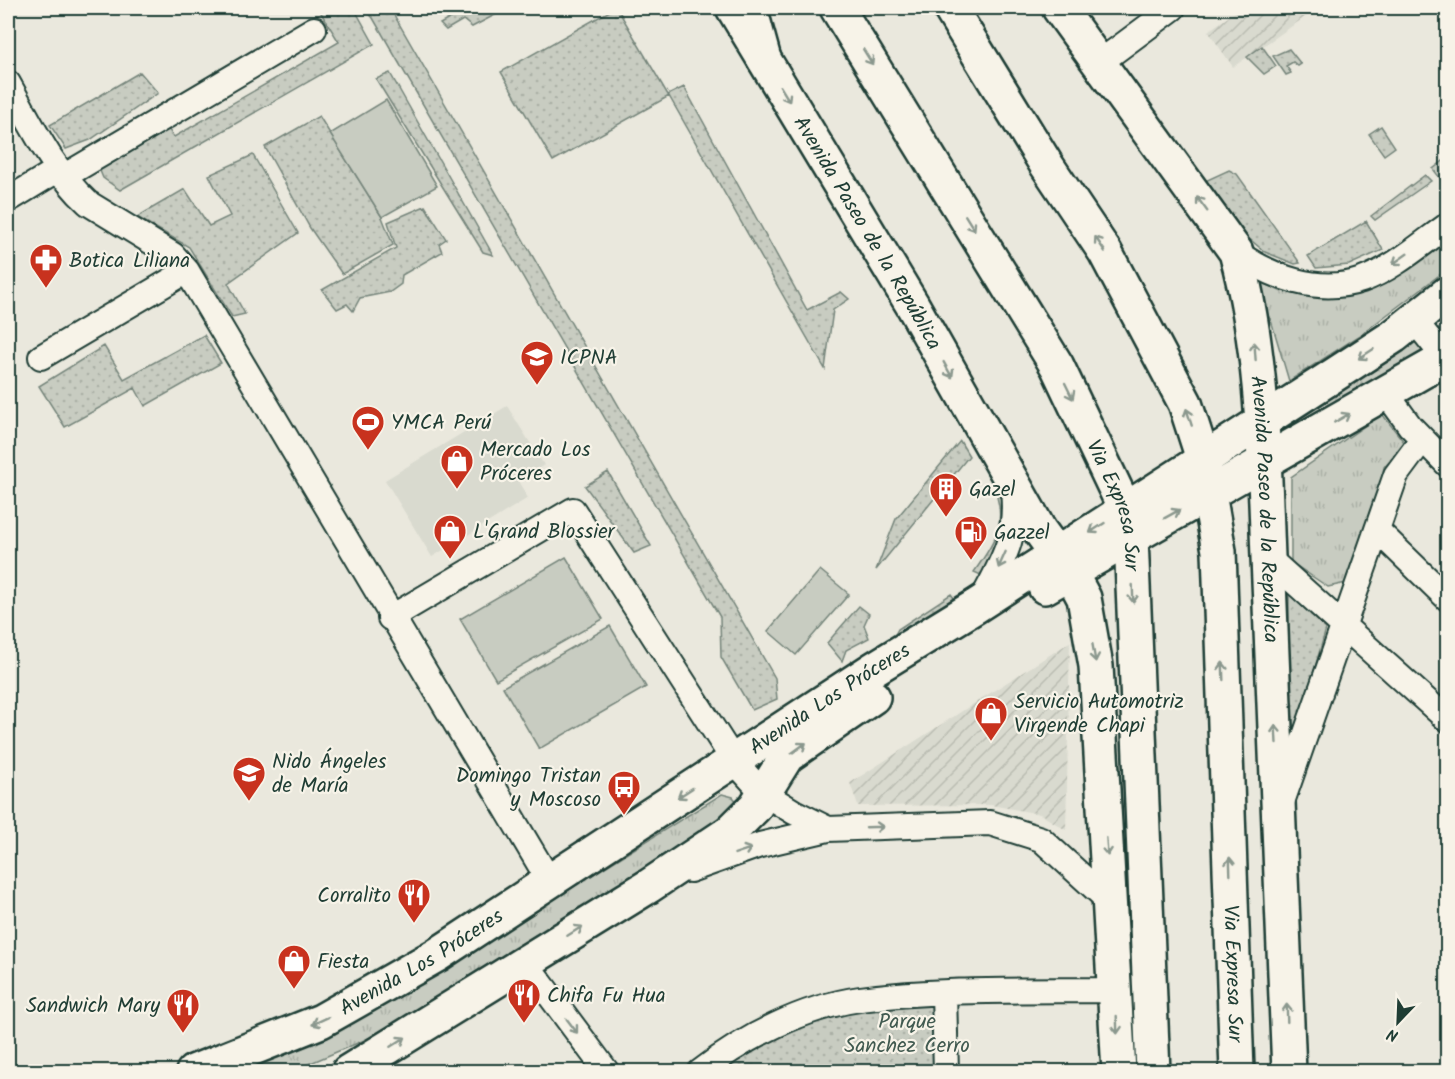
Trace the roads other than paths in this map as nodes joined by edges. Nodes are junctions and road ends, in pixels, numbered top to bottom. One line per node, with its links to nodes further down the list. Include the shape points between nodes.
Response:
1 (733, 8): 8 (main road, Avenida Paseo de la República)
2 (750, 8): 8 (main road)
3 (837, 8): 28 (main road, Via Expresa Sur, one-way to 28, via 1057,366)
4 (950, 8): 23 (main road, Via Expresa Sur, one-way to 4, via 1185,403 1105,252)
5 (1059, 8): 9 (main road, Avenida Paseo de la República)
6 (1173, 8): 9 (street)
7 (314, 29): 11 (street)
8 (764, 59): 26 (main road, Avenida Paseo de la República, one-way to 26, via 913,306)
9 (1099, 63): 14 (main road, Avenida Paseo de la República, one-way to 9)
10 (8, 83): 11 (street)
11 (61, 173): 12 (street); 15 (street, via 88,204 173,255)
12 (8, 200)
13 (1448, 225): 14 (street, one-way to 14, via 1389,266 1361,280 1322,285 1296,282 1253,264)
14 (1236, 252): 21 (main road, Avenida Paseo de la República, one-way to 14, via 1253,328)
15 (187, 271): 18 (street); 34 (street)
16 (1448, 293): 17 (main road, Avenida Los Próceres)
17 (1414, 320): 19 (street); 21 (main road, Avenida Los Próceres, one-way to 21)
18 (40, 357)
19 (1446, 360): 20 (main road, Avenida Los Próceres)
20 (1386, 393): 22 (street); 24 (main road, Avenida Los Próceres, one-way to 20)
21 (1261, 423): 23 (main road, Avenida Los Próceres); 24 (main road, Avenida Paseo de la República)
22 (1422, 440): 25 (street); 29 (street, via 1396,476)
23 (1203, 459): 27 (main road, Via Expresa Sur); 28 (main road, Avenida Los Próceres)
24 (1264, 463): 27 (main road, Avenida Los Próceres); 30 (main road, Avenida Paseo de la República)
25 (1448, 465)
26 (1013, 483): 31 (main road, Avenida Paseo de la República); 33 (street, one-way to 33, via 1012,536)
27 (1209, 494): 28 (main road, Avenida Los Próceres, one-way to 27); 54 (main road, Via Expresa Sur, one-way to 27, via 1220,551)
28 (1128, 523): 31 (main road, Avenida Los Próceres); 53 (main road, Via Expresa Sur, one-way to 53)
29 (1377, 530): 32 (street); 35 (street)
30 (1268, 558): 35 (street); 39 (main road, Avenida Paseo de la República, one-way to 30)
31 (1063, 563): 33 (main road, Avenida Los Próceres); 38 (main road, Avenida Los Próceres, one-way to 31, via 782,761 794,751 1004,611); 43 (main road, Avenida Paseo de la República, one-way to 43, via 1084,598 1096,666)
32 (1448, 599)
33 (981, 603): 37 (main road, Avenida Los Próceres)
34 (390, 618): 37 (street, via 573,510); 41 (street)
35 (1344, 625): 36 (street); 39 (street)
36 (1448, 720)
37 (734, 761): 38 (street); 41 (main road, Avenida Los Próceres, one-way to 41)
38 (763, 793): 40 (street); 42 (main road, Avenida Los Próceres, via 745,819 730,832)
39 (1280, 808): 55 (main road, Avenida Paseo de la República, one-way to 39)
40 (828, 829): 42 (street, one-way to 40, via 760,845); 43 (street, one-way to 43, via 990,823 1041,840)
41 (550, 882): 47 (main road, Avenida Los Próceres, one-way to 47, via 350,1007)
42 (649, 886): 44 (main road, Avenida Los Próceres, one-way to 42)
43 (1111, 903): 45 (main road, Avenida Paseo de la República)
44 (525, 962): 48 (main road, Avenida Los Próceres, one-way to 44); 49 (street, one-way to 49)
45 (1116, 990): 46 (street); 52 (main road, Avenida Paseo de la República, one-way to 52)
46 (944, 993): 50 (street, via 859,1000 795,1017 728,1050); 51 (street)
47 (193, 1071)
48 (348, 1071)
49 (607, 1071)
50 (700, 1071)
51 (946, 1071)
52 (1119, 1071)
53 (1153, 1071)
54 (1237, 1071)
55 (1289, 1071)

